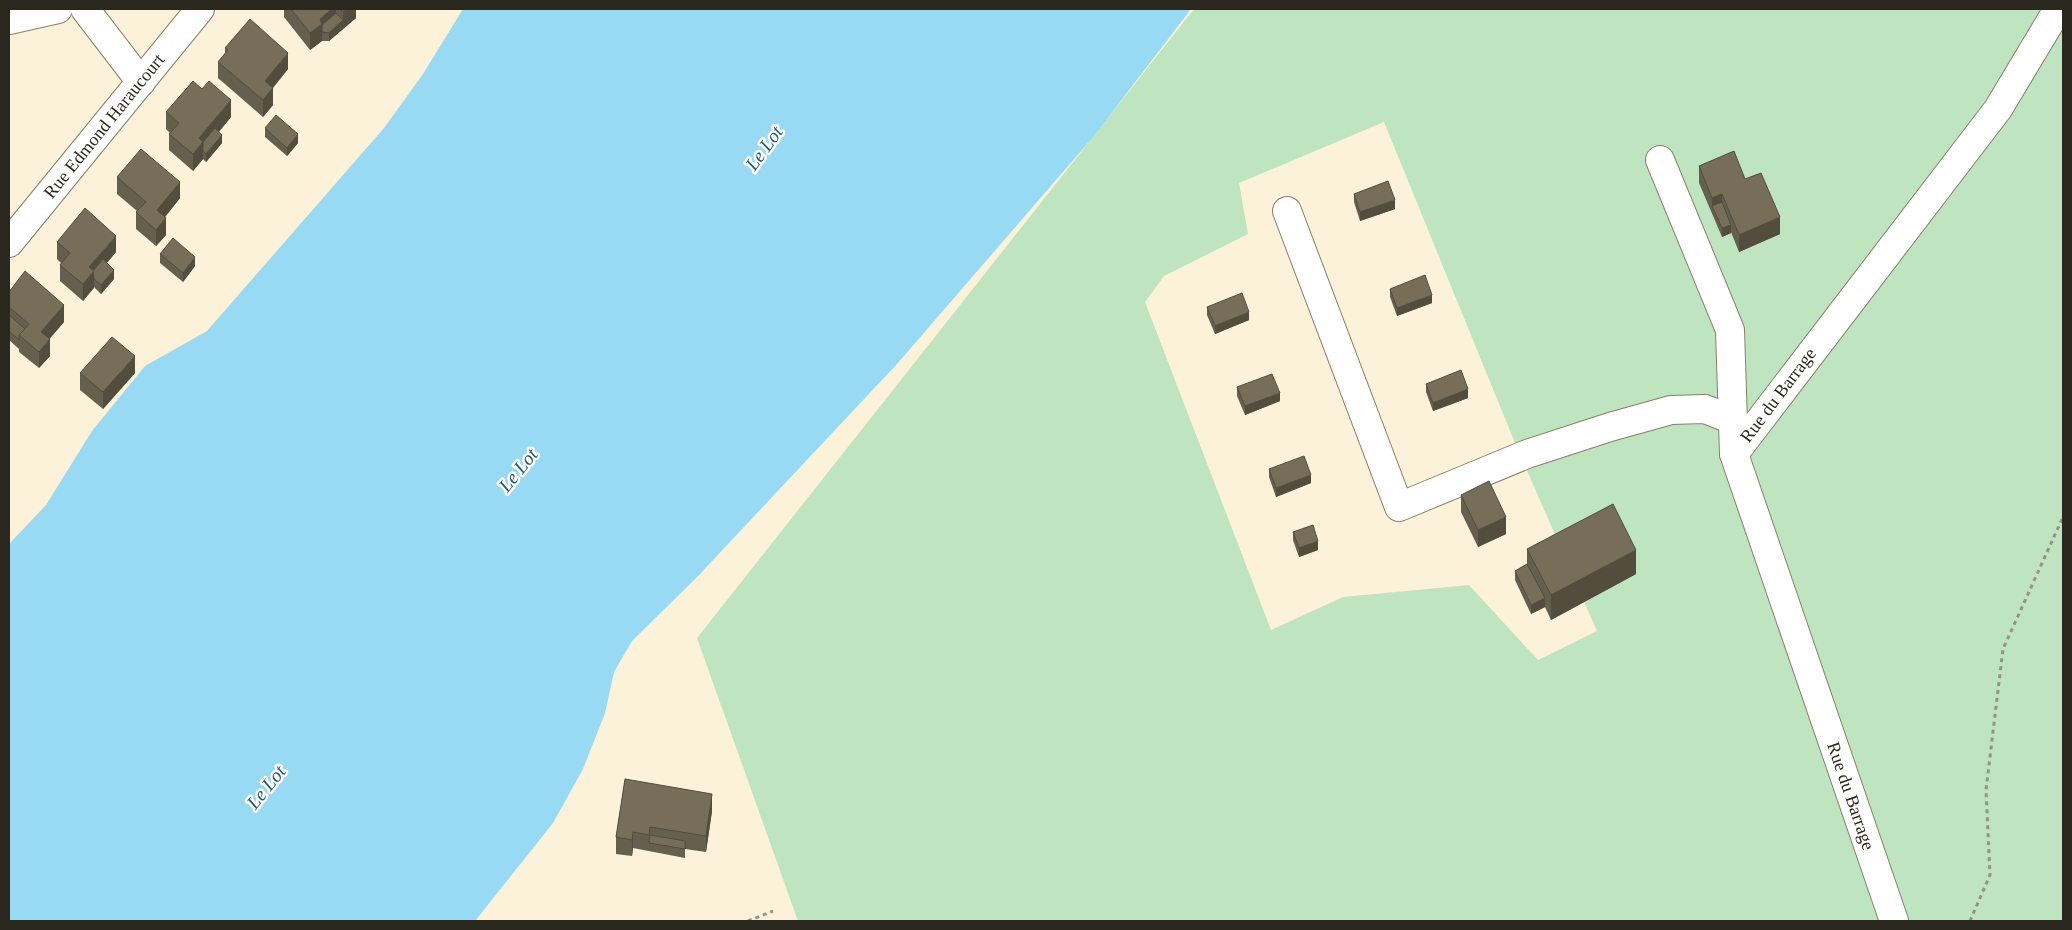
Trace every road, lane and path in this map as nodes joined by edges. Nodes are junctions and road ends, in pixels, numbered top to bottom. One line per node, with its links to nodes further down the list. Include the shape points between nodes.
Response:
1 (58, 9): 5 (street)
2 (85, 9): 6 (street)
3 (200, 9): 6 (street, Rue Edmond Haraucourt)
4 (2058, 9): 11 (street, Rue du Barrage, via 1998,109)
5 (9, 20)
6 (141, 82): 9 (street, Rue Edmond Haraucourt)
7 (1660, 160): 10 (street, via 1730,330)
8 (1288, 211): 10 (street, via 1399,508 1527,454 1670,410 1705,409)
9 (9, 243)
10 (1733, 420): 11 (street)
11 (1734, 454): 15 (street, Rue du Barrage)
12 (2063, 517): 16 (path, via 2003,649 1986,790 1990,876)
13 (773, 911): 14 (path)
14 (748, 921)
15 (1894, 921)
16 (1970, 921)

